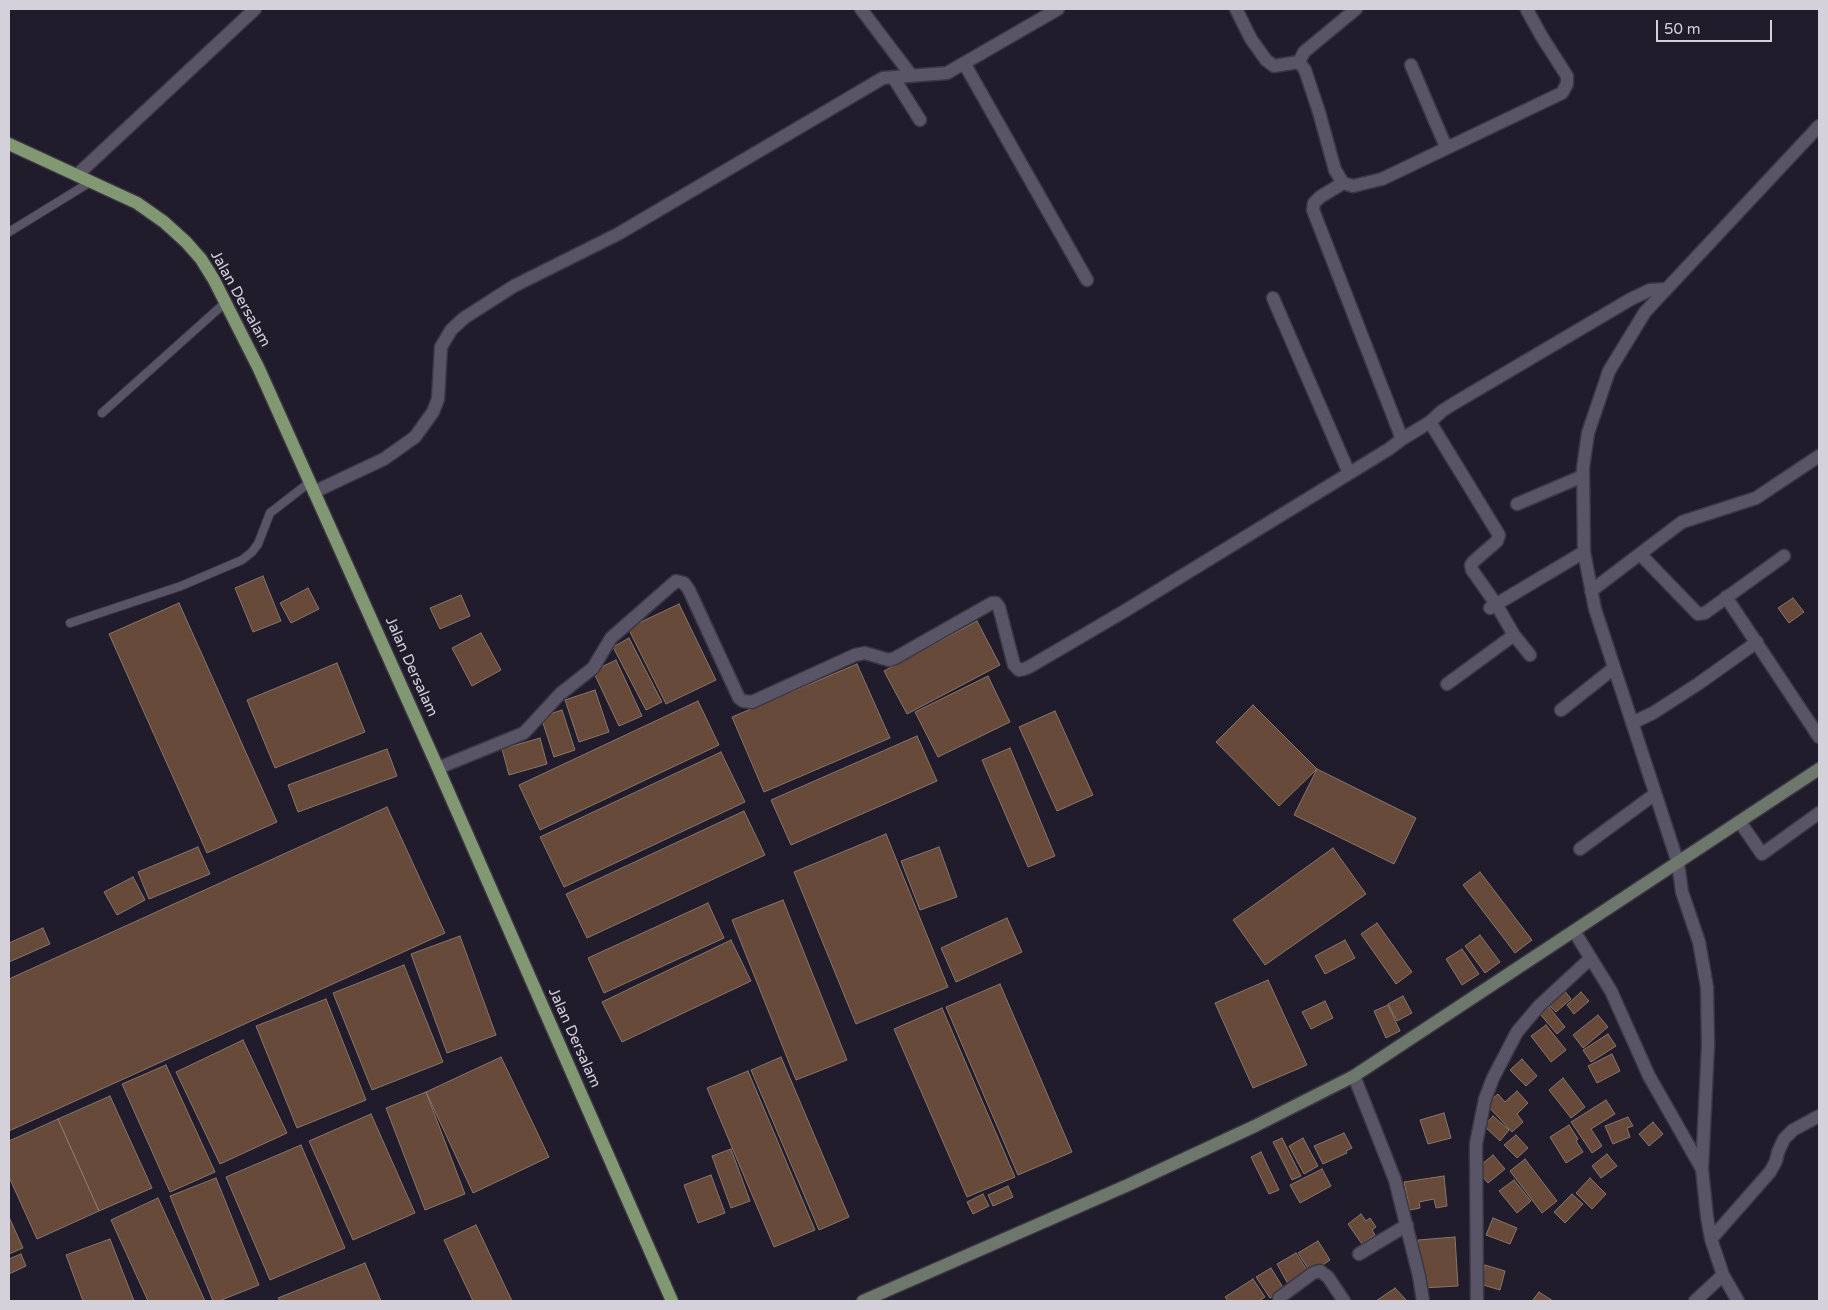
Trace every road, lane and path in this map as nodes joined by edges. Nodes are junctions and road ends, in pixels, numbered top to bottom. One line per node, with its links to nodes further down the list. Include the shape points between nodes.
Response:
1 (255, 9): 16 (street)
2 (861, 9): 10 (street)
3 (1058, 9): 8 (street)
4 (1236, 9): 7 (street, via 1266,60 1274,66)
5 (1354, 9): 7 (street, via 1304,52)
6 (1527, 9): 15 (street, via 1568,76 1562,93)
7 (1299, 62): 18 (street, via 1305,70)
8 (964, 63): 10 (street, via 947,73); 20 (street)
9 (1411, 65): 15 (street)
10 (911, 75): 11 (street)
11 (893, 77): 12 (street); 30 (street, via 883,78 618,234 514,286 464,318 451,330 441,348 438,399 415,437 384,459)
12 (920, 120)
13 (1819, 126): 21 (street)
14 (9, 144): 16 (main road, Jalan Dersalam)
15 (1446, 147): 18 (street, via 1382,179 1353,186)
16 (77, 175): 17 (main road, Jalan Dersalam)
17 (92, 181): 19 (lane); 23 (main road, Jalan Dersalam, via 137,203 164,222 201,259)
18 (1343, 183): 26 (street, via 1320,197 1313,210)
19 (9, 232)
20 (1087, 280)
21 (1666, 289): 25 (street, via 1650,290 1631,299 1453,404); 29 (street, via 1645,312 1610,371 1588,433)
22 (1273, 298): 28 (street)
23 (226, 302): 24 (lane); 30 (main road, Jalan Dersalam)
24 (102, 413)
25 (1430, 422): 26 (street); 37 (street, via 1498,532 1499,539 1471,565)
26 (1402, 439): 28 (street)
27 (1819, 456): 33 (street, via 1756,498 1682,522)
28 (1349, 473): 47 (street, via 1123,612 1019,670 1014,666 999,607 992,603 895,658 889,660 865,653 855,654 752,702 743,701 689,590 679,581 611,638 593,668 560,694 524,733)
29 (1583, 476): 31 (street); 32 (street)
30 (312, 487): 38 (lane, via 274,509 265,522 258,544 242,560 181,586); 47 (main road, Jalan Dersalam)
31 (1517, 504)
32 (1584, 552): 35 (street); 37 (street)
33 (1640, 554): 35 (street); 36 (street, via 1695,613 1705,613)
34 (1784, 556): 36 (street)
35 (1591, 591): 42 (street)
36 (1726, 597): 40 (street)
37 (1492, 606): 39 (street)
38 (70, 623)
39 (1514, 635): 41 (street); 43 (street)
40 (1757, 642): 45 (street, via 1653,713); 46 (street)
41 (1530, 655)
42 (1614, 668): 44 (street); 45 (street)
43 (1447, 684)
44 (1561, 710)
45 (1632, 723): 49 (street)
46 (1819, 737)
47 (438, 768): 64 (main road, Jalan Dersalam)
48 (1819, 769): 51 (main road)
49 (1655, 794): 52 (street); 53 (street)
50 (1819, 813): 51 (street, via 1762,854)
51 (1740, 822): 53 (main road)
52 (1580, 850)
53 (1678, 863): 54 (main road); 58 (street, via 1682,892 1699,942 1707,987 1708,1045)
54 (1574, 931): 55 (street); 56 (main road)
55 (1591, 958): 58 (street, via 1611,991 1649,1076); 68 (street, via 1516,1032 1486,1099 1476,1144)
56 (1354, 1076): 59 (street, via 1395,1180); 65 (main road, via 1128,1185)
57 (1819, 1116): 60 (street, via 1792,1130 1784,1139 1770,1172)
58 (1702, 1169): 60 (street)
59 (1407, 1225): 61 (street); 67 (street)
60 (1711, 1239): 62 (street)
61 (1359, 1254)
62 (1723, 1275): 69 (street); 70 (street)
63 (1280, 1298): 66 (street, via 1320,1271 1328,1276)
64 (672, 1301)
65 (863, 1301)
66 (1344, 1301)
67 (1423, 1301)
68 (1477, 1301)
69 (1695, 1301)
70 (1738, 1301)

